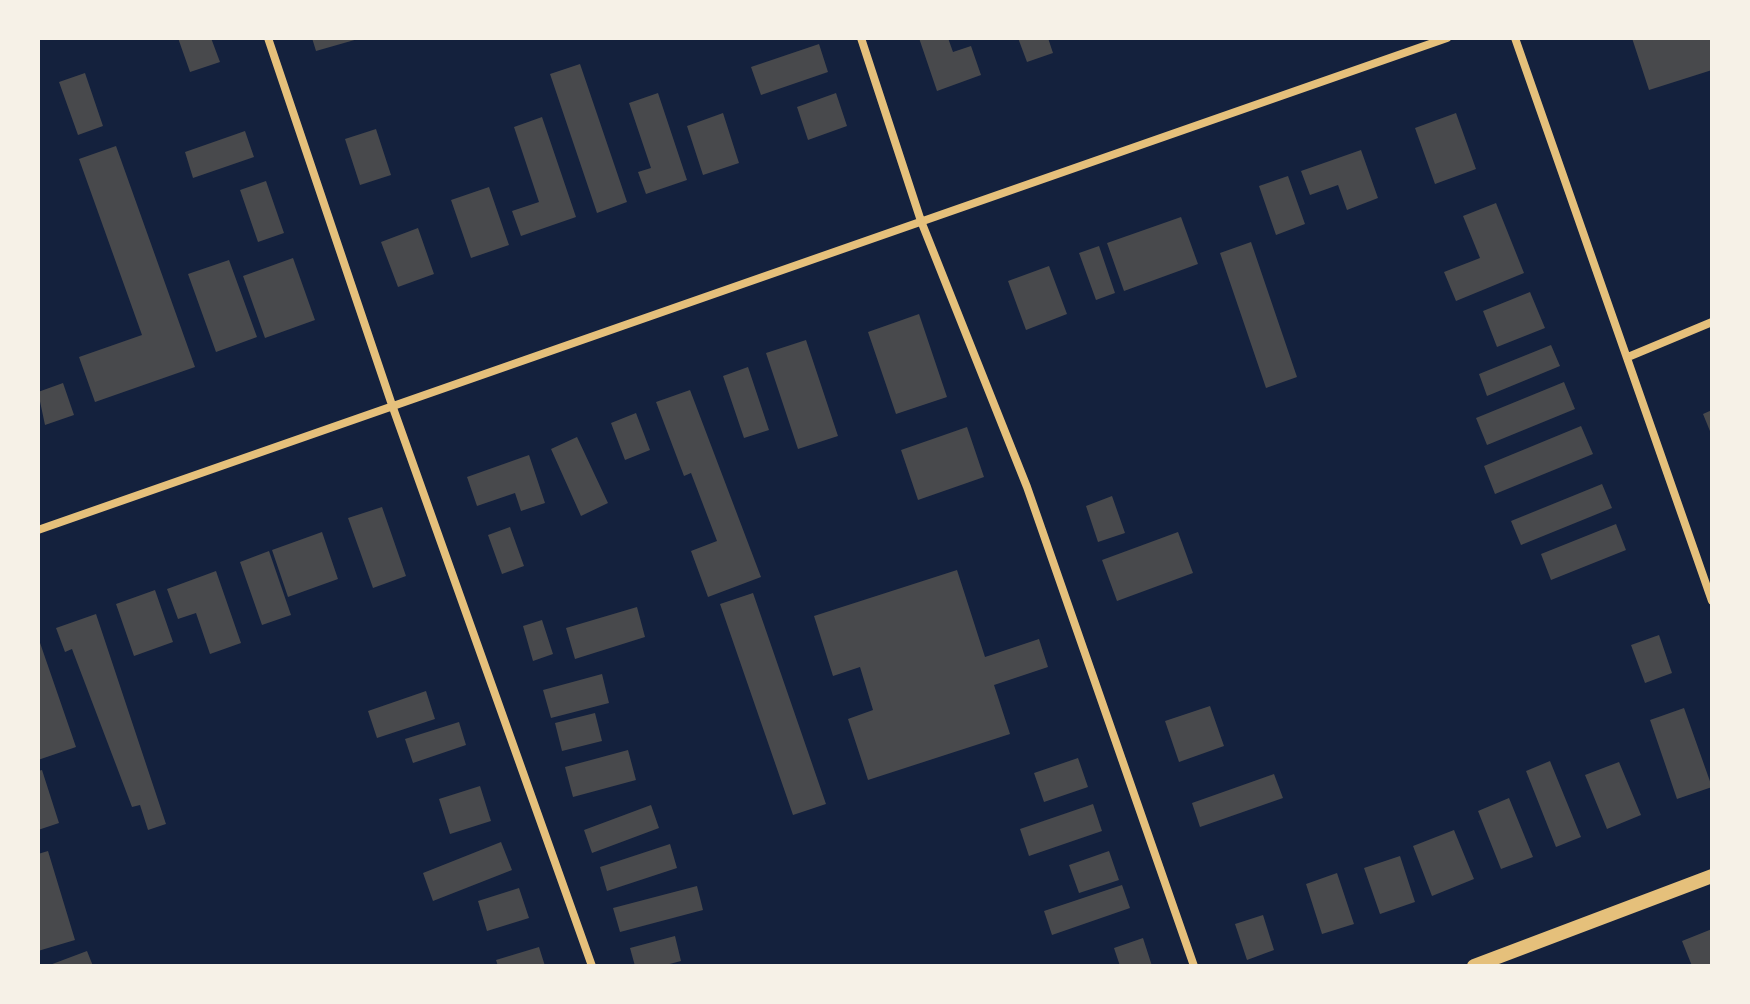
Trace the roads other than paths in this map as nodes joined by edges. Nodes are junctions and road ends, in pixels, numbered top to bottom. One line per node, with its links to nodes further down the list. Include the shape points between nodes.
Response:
1 (268, 38): 8 (street)
2 (861, 38): 5 (street)
3 (1447, 38): 5 (street)
4 (1515, 38): 7 (street)
5 (921, 221): 8 (street); 13 (street, via 1027,487)
6 (1712, 322): 7 (street)
7 (1628, 357): 10 (street)
8 (392, 405): 9 (street); 12 (street)
9 (38, 530)
10 (1712, 601)
11 (1712, 876): 14 (street)
12 (592, 966)
13 (1194, 966)
14 (1474, 966)

